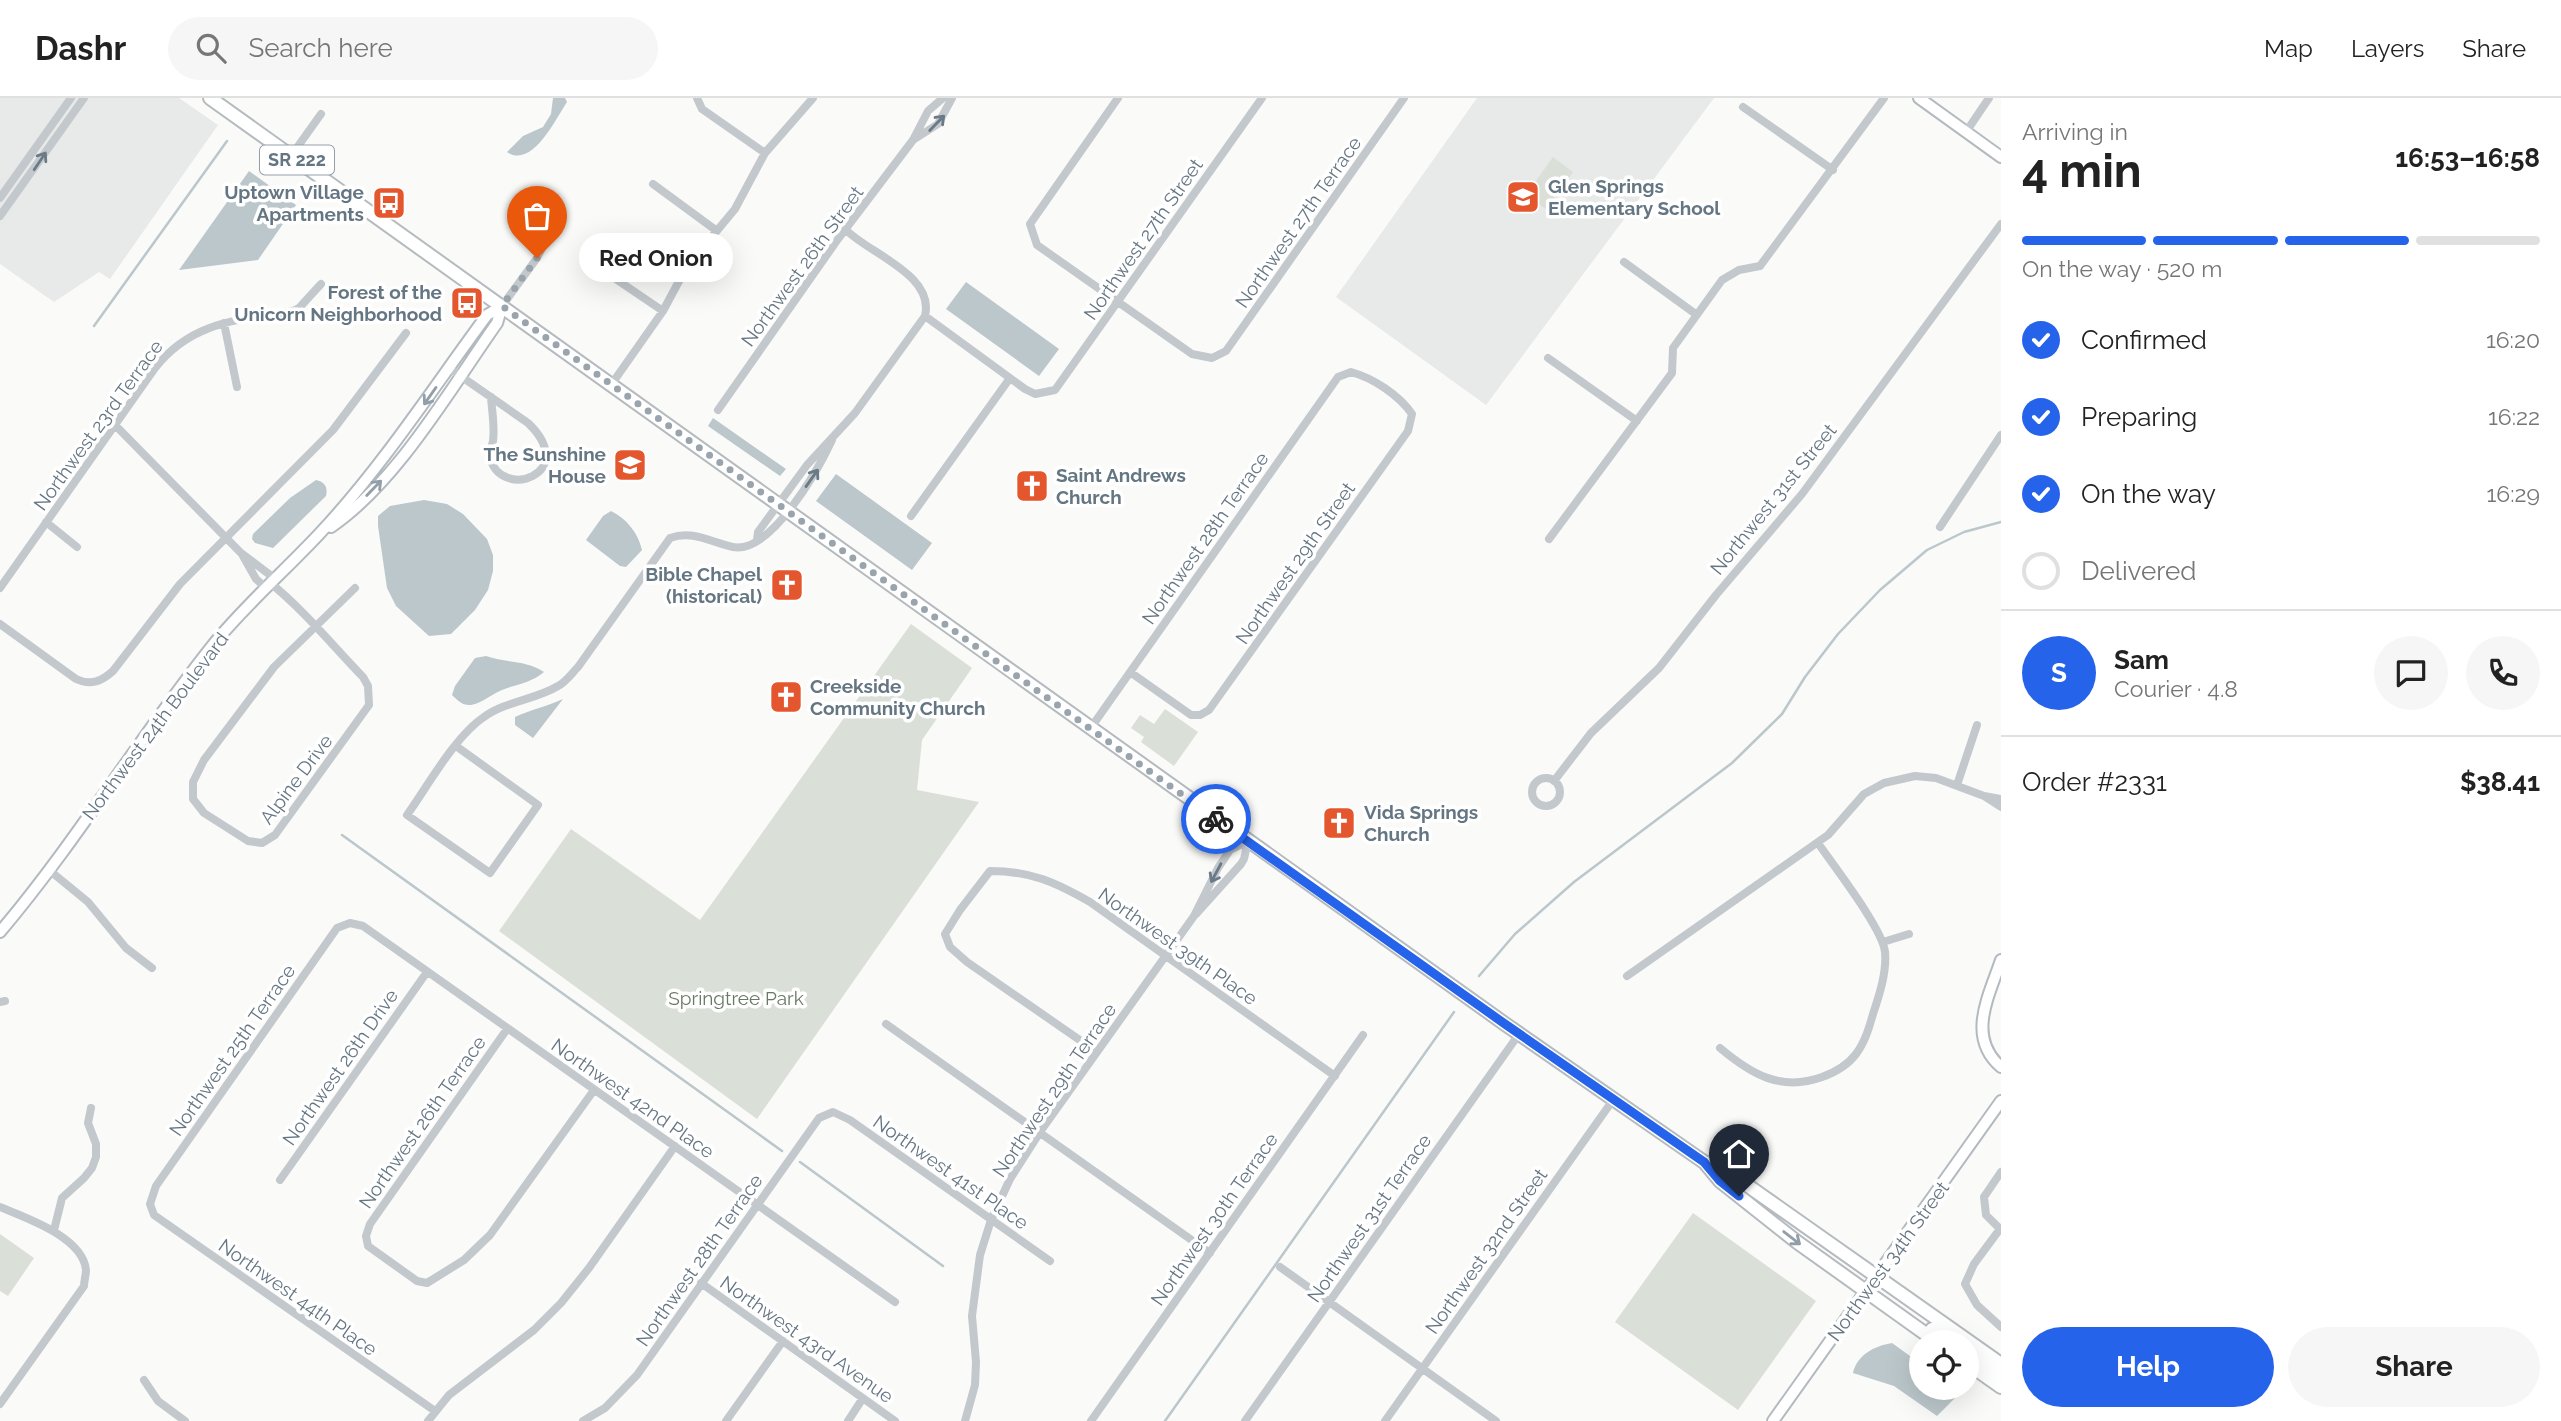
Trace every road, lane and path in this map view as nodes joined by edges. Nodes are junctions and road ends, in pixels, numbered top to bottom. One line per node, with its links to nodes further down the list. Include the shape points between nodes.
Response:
1 (71, 98): 23 (street)
2 (84, 98): 24 (street, one-way to 2)
3 (210, 98): 19 (main road, SR 222)
4 (697, 98): 18 (street, via 702,109)
5 (813, 98): 18 (street)
6 (943, 98): 17 (street, Northwest 26th Street, via 925,116)
7 (952, 98): 17 (street, Northwest 26th Street, one-way to 7, via 938,124)
8 (1118, 98): 32 (street, via 1030,224 1037,245)
9 (1262, 98): 32 (street, Northwest 27th Street)
10 (1404, 98): 32 (street, Northwest 27th Terrace, via 1226,351 1213,358 1192,354)
11 (1884, 98): 21 (street)
12 (1919, 98): 16 (street)
13 (1989, 98): 16 (street)
14 (1743, 107): 21 (street)
15 (321, 114): 19 (street)
16 (1966, 132): 20 (street)
17 (913, 140): 26 (street, Northwest 26th Street)
18 (765, 153): 27 (street, via 735,209)
19 (291, 156): 33 (main road, SR 222)
20 (2001, 157)
21 (1833, 170): 35 (street, via 1760,266 1722,280)
22 (653, 184): 27 (street)
23 (0, 198)
24 (0, 216)
25 (2001, 224): 69 (street, Northwest 31st Street, via 1802,494 1659,668 1591,733)
26 (846, 230): 36 (street, via 915,281 925,297); 47 (street, Northwest 26th Street)
27 (717, 231): 34 (street, via 687,268)
28 (543, 246): 33 (street, Northwest 24th Boulevard)
29 (1624, 262): 35 (street)
30 (595, 265): 34 (street)
31 (321, 284): 37 (street, Northwest 23rd Terrace, via 299,309)
32 (1118, 302): 43 (street, Northwest 27th Street, via 1055,390 1035,394)
33 (502, 306): 40 (street, Northwest 24th Boulevard, via 487,316); 42 (street, Northwest 24th Boulevard, via 497,323); 44 (main road, SR 222)
34 (663, 311): 44 (street)
35 (1697, 315): 48 (street, via 1674,348 1672,373)
36 (925, 316): 43 (street); 51 (street, via 832,440 819,467)
37 (224, 323): 45 (street); 49 (street, Northwest 23rd Terrace, via 176,345)
38 (406, 333): 56 (street, via 333,430)
39 (1548, 358): 48 (street)
40 (449, 368): 42 (street); 55 (street, Northwest 24th Boulevard, one-way to 55, via 391,449)
41 (1351, 372): 65 (street, Northwest 28th Terrace, via 1338,377); 65 (street, Northwest 29th Street, via 1366,376 1406,405 1412,414 1408,430 1209,710 1191,715)
42 (460, 376): 46 (street); 55 (street, Northwest 24th Boulevard, one-way to 42, via 381,481)
43 (1010, 378): 52 (street)
44 (611, 385): 51 (main road, SR 222)
45 (237, 387)
46 (491, 397): 46 (street, via 528,423 544,442 548,453 533,477 506,478 495,467 490,455)
47 (718, 410)
48 (1637, 421): 57 (street)
49 (115, 425): 53 (street, Northwest 23rd Terrace); 56 (street)
50 (2001, 435): 54 (street)
51 (782, 508): 67 (main road, SR 222); 68 (street, via 765,537 748,547 695,535 670,538 578,667 560,685 494,710 468,729)
52 (911, 516)
53 (46, 522): 58 (street); 61 (street, Northwest 23rd Terrace)
54 (1940, 527)
55 (322, 531): 60 (street, Northwest 24th Boulevard)
56 (225, 537): 59 (street); 63 (street, via 180,584 104,680 76,680)
57 (1549, 539)
58 (77, 547)
59 (241, 553): 60 (street); 60 (street, via 256,579)
60 (269, 582): 64 (street, Alpine Drive); 76 (street, Northwest 24th Boulevard, via 174,695)
61 (0, 588)
62 (355, 588): 64 (street)
63 (0, 624)
64 (314, 627): 64 (street, Alpine Drive, via 274,667 204,760 193,782 193,799 204,813 248,841 262,843 275,835 369,705 363,677)
65 (1130, 672): 67 (street, Northwest 28th Terrace)
66 (1977, 725): 70 (street)
67 (1090, 729): 74 (main road, SR 222)
68 (456, 746): 68 (street, via 538,805 490,873 407,814)
69 (1554, 780)
70 (1958, 785): 71 (street); 75 (street, via 1915,776 1884,783 1864,794)
71 (1984, 796): 72 (street); 73 (street)
72 (2001, 799)
73 (2001, 807)
74 (1248, 841): 77 (street, Northwest 29th Terrace, via 1241,864); 77 (street, Northwest 29th Terrace, one-way to 77, via 1230,849); 89 (main road, SR 222)
75 (1818, 843): 81 (street); 86 (street)
76 (49, 870): 79 (street, Northwest 24th Boulevard); 84 (street, via 88,902 126,947)
77 (1194, 916): 82 (street, Northwest 29th Terrace)
78 (350, 923): 85 (street, Northwest 42nd Place, via 363,926); 105 (street, Northwest 25th Terrace, via 337,928 303,975 156,1186)
79 (0, 932)
80 (1909, 934): 81 (street)
81 (1884, 942): 91 (street, via 1885,964 1868,1031 1855,1056 1840,1069 1812,1081 1777,1082 1751,1072)
82 (1165, 956): 92 (street, Northwest 29th Terrace); 92 (street, Northwest 39th Place, via 1090,902 1031,874 990,871 960,910 945,934 950,947); 94 (street, Northwest 39th Place)
83 (2001, 960): 93 (street, via 1981,1031 1989,1054)
84 (152, 968)
85 (427, 972): 88 (street, Northwest 42nd Place); 104 (street, Northwest 26th Drive)
86 (1627, 976)
87 (886, 1024): 100 (street)
88 (507, 1029): 95 (street, Northwest 42nd Place); 95 (street, Northwest 26th Terrace, via 370,1224 368,1247 416,1281 427,1283 464,1260 490,1235)
89 (1519, 1034): 96 (main road, SR 222); 116 (street, Northwest 31st Terrace)
90 (1363, 1035): 94 (street, Northwest 30th Terrace)
91 (1720, 1048)
92 (1097, 1052): 100 (street, Northwest 29th Terrace)
93 (2001, 1067)
94 (1335, 1076): 110 (street, Northwest 30th Terrace)
95 (594, 1090): 101 (street, Northwest 42nd Place)
96 (1613, 1100): 102 (main road, SR 222); 124 (street, Northwest 32nd Street)
97 (2001, 1101): 113 (street, Northwest 34th Street)
98 (91, 1108): 109 (street, via 88,1123 96,1157 84,1178 62,1198)
99 (833, 1112): 106 (street, Northwest 28th Terrace, via 819,1118); 108 (street, Northwest 41st Place)
100 (1040, 1132): 108 (street, Northwest 29th Terrace); 110 (street)
101 (675, 1146): 106 (street, Northwest 42nd Place); 131 (street, via 561,1303)
102 (1704, 1162): 113 (main road, SR 222, via 1727,1171); 115 (main road, SR 222, one-way to 115, via 1720,1181)
103 (2001, 1172): 118 (street, via 1984,1197 1986,1214 2000,1229 1965,1284 1977,1306)
104 (280, 1180)
105 (150, 1204): 131 (street, Northwest 44th Place, via 154,1215)
106 (757, 1204): 114 (street, Northwest 28th Terrace); 117 (street, Northwest 42nd Place)
107 (0, 1207): 109 (street)
108 (991, 1220): 111 (street, Northwest 41st Place); 138 (street, Northwest 29th Terrace, via 976,1285 972,1316 975,1385)
109 (54, 1230): 130 (street, via 79,1254 86,1270 84,1286)
110 (1210, 1253): 139 (street, Northwest 30th Terrace)
111 (1050, 1261)
112 (1280, 1267): 116 (street)
113 (1876, 1277): 115 (street, Northwest 34th Street); 123 (main road, SR 222)
114 (701, 1283): 121 (street, Northwest 43rd Avenue); 134 (street, Northwest 28th Terrace, via 637,1376 605,1408)
115 (1866, 1291): 119 (main road, SR 222); 120 (main road, via 1881,1294); 143 (street, Northwest 34th Street)
116 (1329, 1301): 124 (street); 140 (street, Northwest 31st Terrace)
117 (895, 1303)
118 (2001, 1327)
119 (1920, 1330)
120 (1934, 1330)
121 (783, 1341): 129 (street, Northwest 43rd Avenue); 135 (street)
122 (1979, 1360): 126 (main road)
123 (2001, 1364)
124 (1423, 1368): 141 (street, Northwest 32nd Street); 142 (street)
125 (1979, 1371): 128 (main road)
126 (2001, 1376)
127 (144, 1380): 132 (street, via 158,1401)
128 (2001, 1387)
129 (863, 1398): 136 (street); 137 (street, Northwest 43rd Avenue)
130 (0, 1404)
131 (435, 1410): 133 (street)
132 (185, 1421)
133 (428, 1421)
134 (583, 1421)
135 (726, 1421)
136 (848, 1421)
137 (895, 1421)
138 (965, 1421)
139 (1091, 1421)
140 (1245, 1421)
141 (1385, 1421)
142 (1496, 1421)
143 (1773, 1421)

